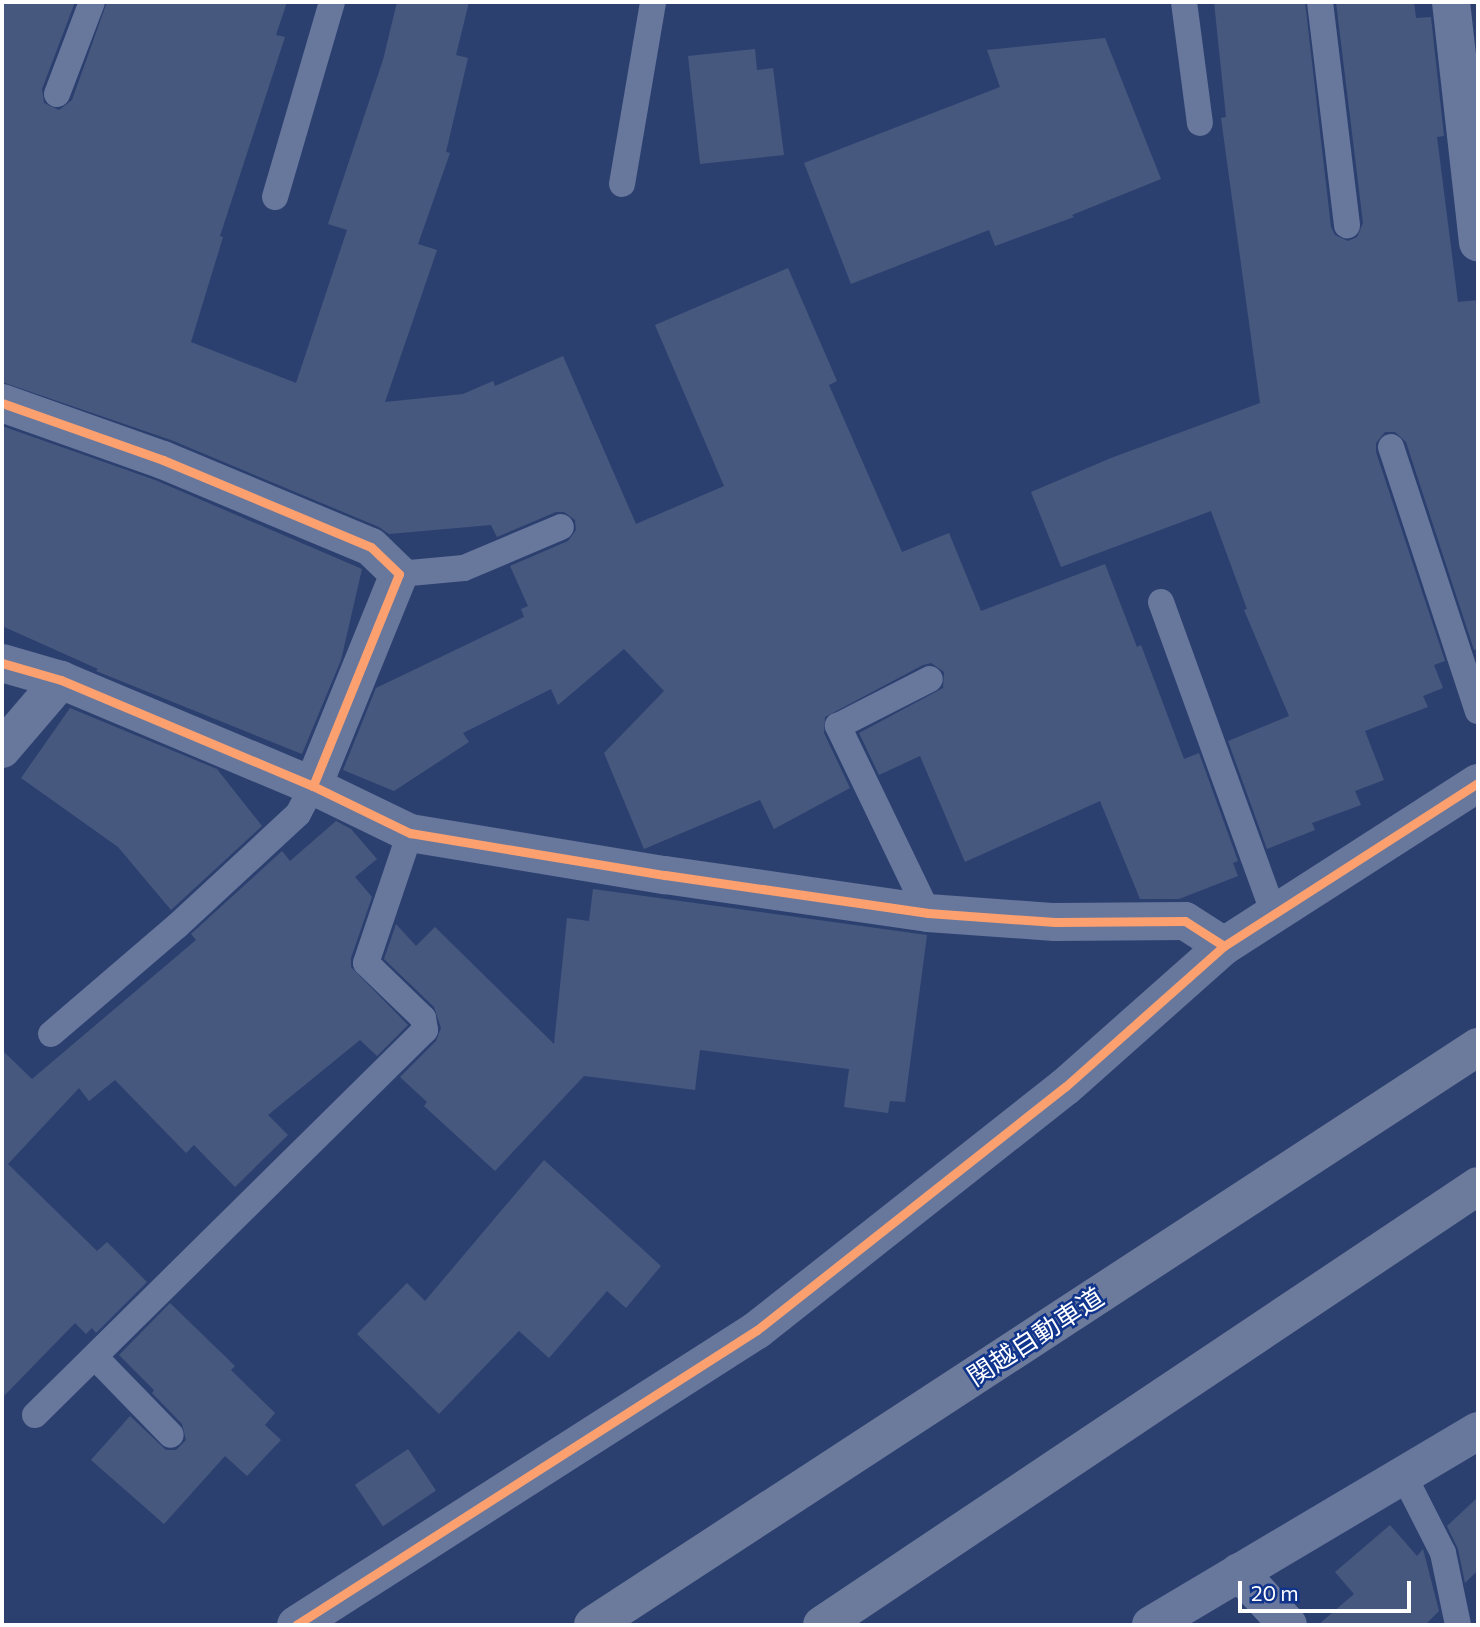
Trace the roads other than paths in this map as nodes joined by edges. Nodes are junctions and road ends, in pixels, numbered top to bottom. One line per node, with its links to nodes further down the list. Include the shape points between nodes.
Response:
1 (92, 2): 7 (lane)
2 (332, 2): 10 (lane)
3 (653, 2): 9 (lane)
4 (1184, 2): 8 (lane)
5 (1320, 2): 11 (lane)
6 (1451, 2): 12 (street)
7 (57, 94)
8 (1200, 123)
9 (622, 184)
10 (275, 197)
11 (1347, 225)
12 (1478, 242)
13 (2, 402): 16 (street, via 163,460 371,547)
14 (1391, 447): 21 (lane)
15 (561, 527): 16 (lane, via 464,568)
16 (399, 574): 24 (street)
17 (1161, 602): 27 (lane)
18 (2, 663): 20 (street)
19 (930, 679): 26 (lane, via 838,726)
20 (61, 680): 22 (street); 24 (street)
21 (1478, 711)
22 (2, 749)
23 (1478, 783): 27 (street)
24 (313, 786): 25 (street); 29 (lane, via 298,814)
25 (411, 833): 26 (street); 32 (lane, via 366,963 423,1018 425,1030)
26 (929, 913): 28 (street, via 1055,922 1185,921)
27 (1274, 914): 28 (street)
28 (1224, 946): 38 (street, via 1065,1087 757,1330)
29 (51, 1034)
30 (1478, 1047): 39 (highway, 関越自動車道)
31 (1478, 1186): 40 (highway)
32 (96, 1358): 33 (lane); 35 (lane)
33 (35, 1415)
34 (1478, 1431): 36 (street)
35 (171, 1435)
36 (1404, 1476): 37 (street); 43 (lane, via 1443,1553)
37 (1240, 1572): 41 (street); 42 (street)
38 (296, 1625)
39 (593, 1625)
40 (822, 1625)
41 (1151, 1625)
42 (1288, 1625)
43 (1458, 1625)

